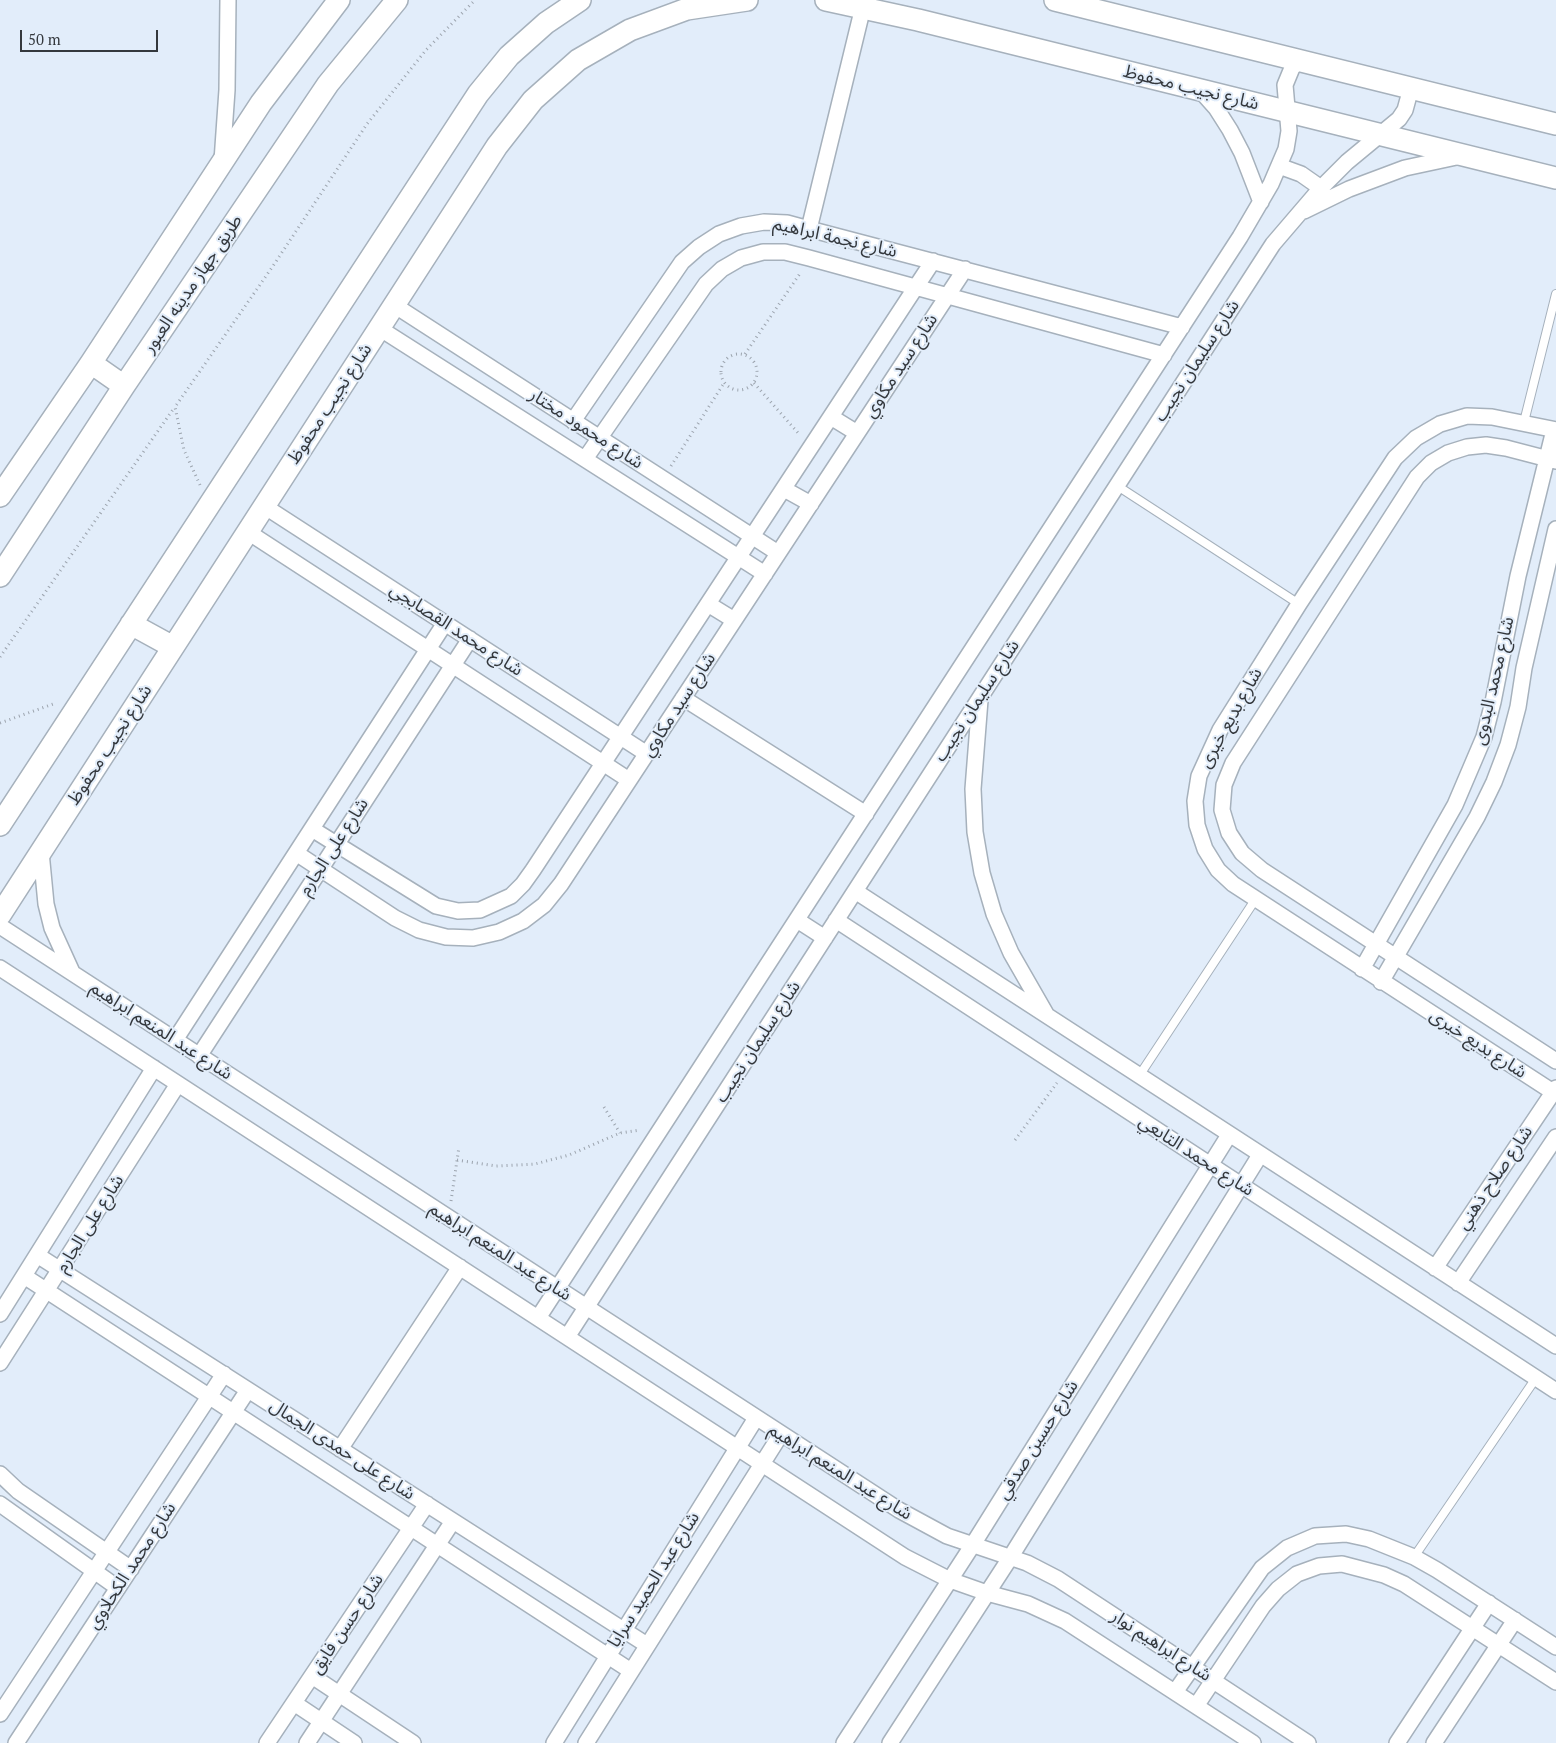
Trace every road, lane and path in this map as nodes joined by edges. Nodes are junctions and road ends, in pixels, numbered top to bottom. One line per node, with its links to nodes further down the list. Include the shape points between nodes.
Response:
1 (228, 0): 17 (street)
2 (339, 0): 17 (street, via 261,104)
3 (396, 0): 38 (street, طريق جهاز مدينه العبور, via 328,84)
4 (475, 0): 39 (path, via 426,50 367,124)
5 (580, 0): 54 (street, via 546,23 509,56 478,94)
6 (747, 0): 30 (street, شارع نجيب محفوظ, via 686,10 640,26 578,60 533,100 497,146)
7 (826, 0): 9 (street, شارع نجيب محفوظ)
8 (1055, 0): 10 (street)
9 (863, 7): 12 (street, شارع نجيب محفوظ); 23 (street)
10 (1299, 61): 11 (street); 13 (street, شارع سليمان نجيب, via 1292,68 1285,85)
11 (1411, 88): 14 (street); 15 (street, شارع سليمان نجيب, via 1399,120)
12 (1200, 90): 13 (street, شارع نجيب محفوظ); 21 (street, via 1230,130)
13 (1288, 112): 15 (street, شارع نجيب محفوظ); 18 (street, شارع سليمان نجيب, via 1286,149)
14 (1556, 124)
15 (1382, 134): 16 (street, شارع نجيب محفوظ); 20 (street, شارع سليمان نجيب)
16 (1463, 155): 19 (street, شارع نجيب محفوظ); 22 (street, via 1405,168 1349,189)
17 (222, 166): 35 (street)
18 (1278, 166): 20 (street, via 1301,174); 21 (street, شارع سليمان نجيب)
19 (1556, 178)
20 (1321, 188): 22 (street, شارع سليمان نجيب)
21 (1261, 202): 31 (street, شارع سليمان نجيب)
22 (1296, 215): 50 (street, شارع سليمان نجيب)
23 (809, 229): 25 (street, شارع نجمة ابراهيم); 41 (street, شارع نجمة ابراهيم, via 787,223 764,222 726,232 699,246 678,268)
24 (809, 258): 27 (street, شارع نجمة ابراهيم); 33 (path); 45 (street, شارع نجمة ابراهيم, via 785,252 763,252 741,258 722,269 692,302)
25 (933, 261): 26 (street, شارع نجمة ابراهيم); 27 (street, شارع سيد مكاوي)
26 (965, 270): 29 (street, شارع سيد مكاوي); 31 (street, شارع نجمة ابراهيم)
27 (916, 287): 29 (street, شارع نجمة ابراهيم); 40 (street, شارع سيد مكاوي)
28 (1556, 294): 42 (lane)
29 (947, 296): 34 (street, شارع نجمة ابراهيم); 44 (street, شارع سيد مكاوي)
30 (394, 305): 32 (street, شارع نجيب محفوظ); 41 (street, شارع محمود مختار)
31 (1182, 327): 34 (street, شارع سليمان نجيب)
32 (379, 328): 47 (street, شارع محمود مختار); 55 (street, شارع نجيب محفوظ)
33 (745, 354): 36 (path, via 735,353 721,365); 37 (path, via 754,361 758,372)
34 (1164, 355): 81 (street, شارع سليمان نجيب)
35 (91, 363): 38 (street); 52 (street)
36 (724, 383): 37 (path, via 733,390 745,390); 49 (path)
37 (754, 383): 46 (path)
38 (124, 386): 62 (street, طريق جهاز مدينه العبور)
39 (175, 407): 54 (path, via 184,450); 71 (path)
40 (831, 417): 44 (street); 46 (street, شارع سيد مكاوي)
41 (573, 420): 45 (street, شارع محمود مختار)
42 (1524, 422): 43 (street, شارع بديع خيرى); 64 (street, شارع بديع خيرى, via 1467,416 1440,424 1416,438 1395,458)
43 (1555, 430): 48 (street, شارع محمد البدوى)
44 (857, 433): 53 (street, شارع سيد مكاوي)
45 (600, 438): 47 (street, شارع نجمة ابراهيم); 49 (street, شارع محمود مختار)
46 (811, 448): 51 (street, شارع سيد مكاوي)
47 (585, 460): 60 (street, شارع محمود مختار)
48 (1551, 460): 95 (street, شارع محمد البدوى, via 1518,576 1494,702 1484,737 1455,805); 95 (street, شارع بديع خيرى, via 1486,445 1448,453 1431,463 1417,477 1245,742 1224,785 1222,810 1229,833 1242,854)
49 (663, 478): 58 (street, شارع محمود مختار)
50 (1116, 485): 64 (lane); 74 (street, شارع سليمان نجيب)
51 (784, 488): 53 (street); 58 (street, شارع سيد مكاوي)
52 (0, 496)
53 (811, 504): 59 (street, شارع سيد مكاوي)
54 (209, 505): 67 (street)
55 (264, 506): 57 (street, شارع نجيب محفوظ); 66 (street, شارع محمد القصابجي)
56 (1556, 529): 96 (street, شارع محمد البدوى, via 1518,707 1494,782)
57 (248, 532): 69 (street, شارع نجيب محفوظ); 70 (street, شارع محمد القصابجي)
58 (752, 537): 59 (street, شارع محمود مختار); 60 (street, شارع سيد مكاوي)
59 (778, 553): 61 (street, شارع سيد مكاوي)
60 (739, 558): 61 (street, شارع محمود مختار); 63 (street, شارع سيد مكاوي)
61 (765, 574): 65 (street, شارع سيد مكاوي)
62 (0, 576)
63 (708, 604): 65 (street); 77 (street, شارع سيد مكاوي)
64 (1299, 604): 89 (street, شارع بديع خيرى, via 1220,730 1199,776 1195,801 1197,825 1205,849 1218,870)
65 (734, 620): 75 (street, شارع سيد مكاوي)
66 (446, 623): 68 (street, شارع محمد القصابجي); 70 (street, شارع على الجارم)
67 (131, 624): 69 (street); 73 (street)
68 (470, 639): 72 (street, شارع على الجارم); 77 (street, شارع محمد القصابجي)
69 (173, 647): 85 (street, شارع نجيب محفوظ)
70 (428, 649): 72 (street, شارع محمد القصابجي); 83 (street, شارع على الجارم)
71 (0, 657)
72 (453, 665): 79 (street, شارع محمد القصابجي); 84 (street, شارع على الجارم)
73 (87, 692): 76 (path); 82 (street)
74 (980, 697): 88 (street, شارع سليمان نجيب); 101 (street, via 973,789 975,832 982,873 994,914 1011,953)
75 (683, 698): 78 (street, شارع سيد مكاوي); 81 (street)
76 (0, 723)
77 (621, 737): 78 (street, شارع محمد القصابجي); 79 (street, شارع سيد مكاوي)
78 (647, 754): 80 (street, شارع سيد مكاوي)
79 (604, 763): 80 (street, شارع محمد القصابجي); 84 (street, شارع سيد مكاوي, via 523,884 511,896 480,910 458,911 436,906)
80 (629, 780): 87 (street, شارع سيد مكاوي, via 544,905 523,921 499,932 473,938 446,937 419,930)
81 (866, 814): 91 (street, شارع سليمان نجيب)
82 (0, 825)
83 (312, 829): 84 (street, شارع سيد مكاوي); 86 (street, شارع على الجارم)
84 (336, 844): 87 (street, شارع على الجارم)
85 (41, 852): 90 (street, شارع نجيب محفوظ); 99 (street, via 46,904 52,928)
86 (296, 853): 87 (street, شارع سيد مكاوي); 102 (street, شارع على الجارم)
87 (320, 869): 103 (street, شارع على الجارم)
88 (855, 891): 92 (street, شارع سليمان نجيب); 101 (street, شارع محمد التابعي)
89 (1255, 900): 98 (street, شارع بديع خيرى); 107 (lane)
90 (0, 915)
91 (797, 920): 94 (street); 111 (street, شارع سليمان نجيب)
92 (836, 920): 94 (street, شارع سليمان نجيب); 106 (street, شارع محمد التابعي)
93 (0, 926): 99 (street, شارع عبد المنعم ابراهيم)
94 (825, 938): 130 (street, شارع سليمان نجيب)
95 (1376, 944): 96 (street, شارع بديع خيرى); 98 (street, شارع محمد البدوى)
96 (1396, 957): 100 (street, شارع محمد البدوى); 104 (street, شارع بديع خيرى)
97 (0, 968): 105 (street, شارع عبد المنعم ابراهيم)
98 (1362, 969): 100 (street, شارع بديع خيرى)
99 (72, 974): 102 (street, شارع عبد المنعم ابراهيم)
100 (1382, 982): 109 (street, شارع بديع خيرى)
101 (1048, 1017): 107 (street, شارع محمد التابعي)
102 (175, 1040): 103 (street, شارع عبد المنعم ابراهيم)
103 (199, 1056): 121 (street, شارع عبد المنعم ابراهيم)
104 (1556, 1061)
105 (154, 1068): 108 (street, شارع عبد المنعم ابراهيم); 122 (street, شارع على الجارم)
106 (1066, 1070): 115 (path); 119 (street, شارع محمد التابعي)
107 (1139, 1076): 113 (street, شارع محمد التابعي)
108 (178, 1084): 123 (street, شارع عبد المنعم ابراهيم); 125 (street, شارع على الجارم)
109 (1555, 1091): 124 (street, شارع صلاح ذهني)
110 (604, 1107): 112 (path)
111 (660, 1130): 112 (path); 128 (street, شارع سليمان نجيب)
112 (620, 1133): 118 (path, via 569,1155 535,1164 496,1166)
113 (1229, 1135): 117 (street, شارع محمد التابعي); 119 (street, شارع حسين صدقي)
114 (1556, 1137): 127 (street, شارع صلاح ذهني)
115 (1016, 1140)
116 (459, 1148): 118 (path)
117 (1260, 1155): 120 (street); 124 (street, شارع محمد التابعي)
118 (458, 1160): 121 (path)
119 (1210, 1166): 120 (street, شارع محمد التابعي); 153 (street, شارع حسين صدقي)
120 (1242, 1186): 137 (street, شارع محمد التابعي); 156 (street)
121 (449, 1218): 128 (street, شارع عبد المنعم ابراهيم)
122 (37, 1255): 125 (street, شارع على حمدى الجمال); 126 (street, شارع على الجارم)
123 (460, 1267): 132 (street, شارع عبد المنعم ابراهيم); 145 (street)
124 (1435, 1268): 127 (street, شارع محمد التابعي)
125 (60, 1270): 129 (street, شارع على الجارم); 136 (street, شارع على حمدى الجمال)
126 (24, 1276): 129 (street, شارع على حمدى الجمال); 131 (street, شارع على الجارم)
127 (1458, 1283): 134 (street, شارع محمد التابعي)
128 (557, 1289): 130 (street, شارع عبد المنعم ابراهيم); 132 (street, شارع سليمان نجيب)
129 (47, 1292): 135 (street, شارع على الجارم); 140 (street, شارع على حمدى الجمال)
130 (587, 1307): 133 (street, شارع سليمان نجيب); 142 (street, شارع عبد المنعم ابراهيم)
131 (0, 1314)
132 (538, 1318): 133 (street, شارع عبد المنعم ابراهيم)
133 (568, 1337): 144 (street, شارع عبد المنعم ابراهيم)
134 (1556, 1346)
135 (0, 1363)
136 (224, 1374): 138 (street, شارع على حمدى الجمال); 140 (street, شارع محمد الكحلاوي)
137 (1536, 1378): 139 (street, شارع محمد التابعي); 155 (lane)
138 (248, 1390): 141 (street, شارع محمد الكحلاوي); 145 (street, شارع على حمدى الجمال)
139 (1556, 1391)
140 (209, 1397): 141 (street, شارع على حمدى الجمال); 154 (street, شارع محمد الكحلاوي)
141 (233, 1413): 151 (street, شارع على حمدى الجمال); 157 (street, شارع محمد الكحلاوي)
142 (756, 1418): 143 (street, شارع عبد المنعم ابراهيم); 144 (street, شارع عبد الحميد سرايا)
143 (781, 1434): 146 (street, شارع عبد الحميد سرايا); 153 (street, شارع عبد المنعم ابراهيم, via 923,1524)
144 (738, 1448): 146 (street, شارع عبد المنعم ابراهيم); 165 (street, شارع عبد الحميد سرايا)
145 (340, 1449): 149 (street, شارع على حمدى الجمال)
146 (763, 1464): 159 (street, شارع عبد المنعم ابراهيم, via 905,1557); 167 (street, شارع عبد الحميد سرايا)
147 (0, 1474): 154 (street, via 18,1491)
148 (0, 1504): 158 (street)
149 (427, 1504): 150 (street, شارع على حمدى الجمال); 151 (street, شارع حسن فايق)
150 (453, 1521): 152 (street, شارع حسن فايق); 165 (street, شارع على حمدى الجمال)
151 (411, 1528): 152 (street, شارع على حمدى الجمال); 172 (street, شارع حسن فايق)
152 (437, 1545): 169 (street, شارع على حمدى الجمال); 176 (street, شارع حسن فايق)
153 (972, 1546): 156 (street, شارع عبد المنعم ابراهيم); 159 (street, شارع حسين صدقي)
154 (106, 1552): 157 (street); 158 (street, شارع محمد الكحلاوي)
155 (1414, 1557): 162 (street); 170 (street, via 1369,1539 1346,1534 1315,1536 1287,1548 1262,1568)
156 (1010, 1558): 161 (street); 170 (street, شارع ابراهيم نوار, via 1058,1579)
157 (130, 1569): 160 (street, شارع محمد الكحلاوي)
158 (94, 1571): 160 (street); 179 (street, شارع محمد الكحلاوي)
159 (950, 1580): 161 (street, شارع عبد المنعم ابراهيم); 188 (street, شارع حسين صدقي)
160 (118, 1588): 181 (street, شارع محمد الكحلاوي)
161 (987, 1593): 175 (street, شارع ابراهيم نوار, via 1028,1604 1059,1618); 189 (street)
162 (1489, 1604): 163 (street); 164 (street)
163 (1515, 1620): 166 (street); 168 (street)
164 (1473, 1627): 166 (street); 173 (street, via 1384,1575 1342,1564 1319,1566 1297,1574 1278,1589); 192 (street)
165 (623, 1630): 167 (street, شارع على حمدى الجمال); 169 (street, شارع عبد الحميد سرايا)
166 (1499, 1644): 174 (street); 193 (street)
167 (647, 1646): 171 (street, شارع عبد الحميد سرايا)
168 (1556, 1647)
169 (607, 1656): 171 (street, شارع على حمدى الجمال); 186 (street, شارع عبد الحميد سرايا)
170 (1192, 1667): 173 (street, شارع ابراهيم نوار); 175 (street)
171 (631, 1671): 187 (street, شارع عبد الحميد سرايا)
172 (312, 1676): 176 (street); 177 (street, شارع حسن فايق)
173 (1213, 1680): 178 (street); 191 (street, شارع ابراهيم نوار)
174 (1556, 1682)
175 (1175, 1692): 178 (street, شارع ابراهيم نوار)
176 (339, 1694): 180 (street, شارع حسن فايق); 185 (street)
177 (294, 1703): 180 (street); 182 (street, شارع حسن فايق)
178 (1196, 1706): 190 (street, شارع ابراهيم نوار)
179 (0, 1714)
180 (321, 1721): 183 (street, شارع حسن فايق); 184 (street)
181 (16, 1743)
182 (267, 1743)
183 (307, 1743)
184 (354, 1743)
185 (413, 1743)
186 (554, 1743)
187 (586, 1743)
188 (844, 1743)
189 (890, 1743)
190 (1253, 1743)
191 (1308, 1743)
192 (1397, 1743)
193 (1434, 1743)

